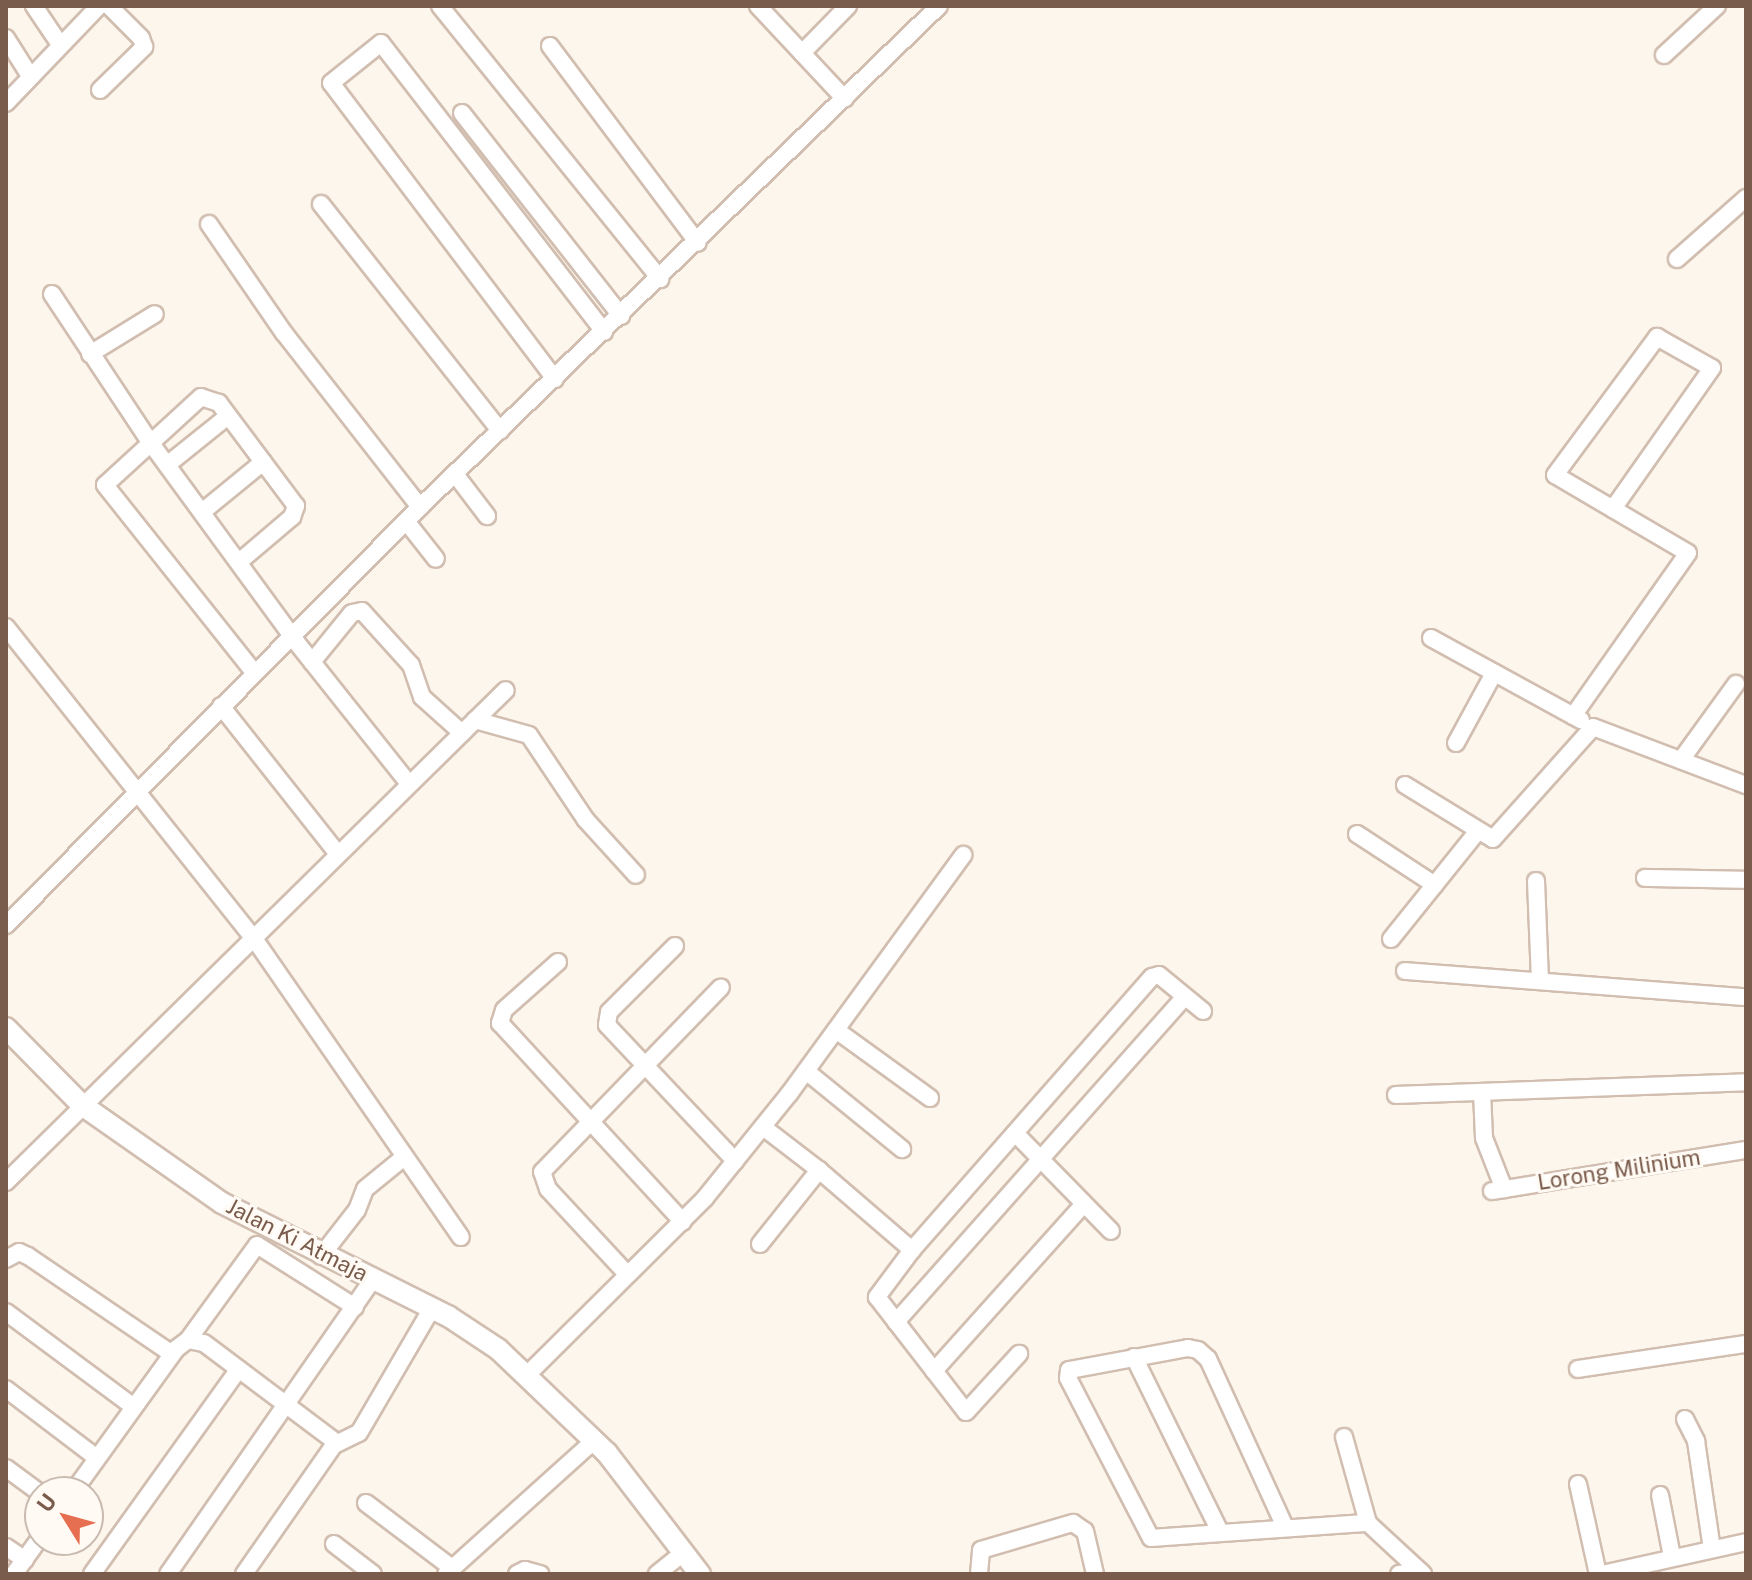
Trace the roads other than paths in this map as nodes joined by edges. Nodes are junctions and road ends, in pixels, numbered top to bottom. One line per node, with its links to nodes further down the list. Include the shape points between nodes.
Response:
1 (34, 6): 10 (street)
2 (99, 6): 10 (street)
3 (109, 6): 15 (street, via 144,47)
4 (440, 6): 24 (street)
5 (848, 6): 12 (street)
6 (939, 6): 16 (street)
7 (1717, 6): 13 (street)
8 (760, 7): 12 (street)
9 (6, 38): 14 (street)
10 (59, 43): 14 (street)
11 (550, 46): 22 (street)
12 (802, 53): 16 (street)
13 (1664, 55)
14 (30, 76): 17 (street)
15 (100, 90)
16 (845, 99): 22 (street)
17 (6, 103)
18 (462, 113): 27 (street)
19 (1746, 198): 23 (street)
20 (321, 204): 32 (street)
21 (209, 224): 37 (street, via 284,333)
22 (698, 243): 24 (street)
23 (1677, 259)
24 (660, 279): 27 (street)
25 (52, 294): 29 (street)
26 (155, 314): 29 (street)
27 (621, 316): 28 (street)
28 (604, 332): 30 (street); 30 (street, via 381,43 331,83)
29 (90, 354): 33 (street)
30 (555, 379): 32 (street)
31 (228, 416): 33 (street, via 219,403 201,397); 34 (street); 35 (street)
32 (500, 431): 36 (street)
33 (150, 442): 35 (street); 47 (street, via 108,478 106,489)
34 (263, 462): 40 (street); 43 (street, via 296,506 292,517)
35 (167, 465): 40 (street)
36 (457, 478): 37 (street); 39 (street)
37 (420, 507): 41 (street)
38 (1613, 509): 38 (street, via 1555,475 1657,337 1712,368); 52 (street, via 1688,553)
39 (482, 510)
40 (202, 512): 43 (street)
41 (410, 524): 42 (street); 46 (street)
42 (433, 554)
43 (239, 562): 46 (street)
44 (6, 627): 61 (street)
45 (1431, 638): 48 (street)
46 (302, 648): 47 (street); 55 (street, via 362,611 411,665 422,697); 58 (street)
47 (254, 672): 51 (street)
48 (1494, 673): 52 (street); 56 (street)
49 (1736, 684): 57 (street)
50 (506, 690): 53 (street)
51 (223, 709): 61 (street); 64 (street)
52 (1573, 716): 54 (street)
53 (475, 720): 55 (street); 66 (street, via 529,735 586,820)
54 (1593, 727): 57 (street); 62 (street, via 1498,835 1490,840)
55 (462, 733): 58 (street)
56 (1456, 743)
57 (1681, 760): 60 (street)
58 (409, 784): 64 (street)
59 (1405, 785): 62 (street)
60 (1746, 785)
61 (141, 800): 71 (street); 72 (street)
62 (1477, 832): 70 (street)
63 (1357, 834): 70 (street)
64 (338, 854): 72 (street)
65 (963, 855): 83 (street)
66 (636, 875)
67 (1645, 878): 68 (street)
68 (1746, 880)
69 (1536, 881): 77 (street)
70 (1435, 885): 73 (street)
71 (6, 925)
72 (253, 937): 90 (street); 96 (street)
73 (1391, 939)
74 (675, 946): 84 (street, via 607,1016 610,1029)
75 (558, 962): 91 (street, via 504,1010 500,1023)
76 (1405, 971): 77 (street)
77 (1540, 981): 80 (street)
78 (721, 987): 84 (street)
79 (1185, 997): 81 (street); 93 (street, via 1159,975 1152,977); 97 (street)
80 (1746, 997)
81 (1203, 1011)
82 (6, 1028): 90 (street, Jalan Ki Atmaja)
83 (836, 1030): 85 (street); 89 (street)
84 (647, 1066): 91 (street); 98 (street)
85 (806, 1071): 92 (street); 94 (street)
86 (1746, 1082): 87 (street)
87 (1482, 1092): 88 (street); 95 (street, Lorong Milinium, via 1484,1138 1498,1190)
88 (1396, 1095)
89 (930, 1098)
90 (82, 1105): 100 (street); 107 (street, Jalan Ki Atmaja, via 222,1203)
91 (592, 1118): 102 (street); 109 (street, via 545,1167 542,1178)
92 (763, 1127): 98 (street); 99 (street)
93 (1015, 1133): 97 (street); 106 (street)
94 (902, 1149)
95 (1746, 1150)
96 (403, 1158): 104 (street); 107 (street, via 365,1189 357,1210)
97 (1041, 1159): 101 (street); 114 (street)
98 (735, 1161): 102 (street)
99 (819, 1170): 105 (street); 106 (street)
100 (6, 1182)
101 (1084, 1204): 103 (street); 122 (street)
102 (683, 1222): 109 (street)
103 (1111, 1231)
104 (461, 1237)
105 (760, 1244)
106 (912, 1250): 114 (street, via 877,1297)
107 (321, 1256): 110 (street, Jalan Ki Atmaja)
108 (6, 1259): 117 (street, via 19,1252 28,1256)
109 (627, 1274): 123 (street)
110 (373, 1279): 111 (street); 112 (street, Jalan Ki Atmaja)
111 (355, 1307): 115 (street, via 257,1245); 125 (street)
112 (432, 1308): 123 (street, Jalan Ki Atmaja, via 471,1329); 130 (street, via 359,1433)
113 (6, 1312): 126 (street)
114 (896, 1322): 122 (street)
115 (188, 1340): 117 (street); 120 (street, via 204,1343)
116 (1746, 1344): 121 (street)
117 (172, 1354): 126 (street)
118 (1019, 1354): 122 (street, via 966,1412)
119 (1134, 1357): 139 (street, via 1188,1348 1208,1359); 140 (street); 140 (street, via 1073,1367 1068,1378 1147,1535 1156,1540)
120 (239, 1369): 125 (street); 150 (street)
121 (1578, 1369)
122 (934, 1371)
123 (527, 1375): 129 (street, Jalan Ki Atmaja)
124 (6, 1389): 131 (street)
125 (288, 1406): 130 (street); 151 (street)
126 (134, 1407): 131 (street)
127 (1685, 1419): 144 (street, via 1696,1441)
128 (1344, 1437): 138 (street)
129 (595, 1440): 145 (street, Jalan Ki Atmaja); 148 (street)
130 (336, 1444): 152 (street)
131 (97, 1458): 133 (street)
132 (6, 1468): 134 (street)
133 (84, 1476)
134 (24, 1481)
135 (1578, 1484): 161 (street)
136 (1660, 1495): 146 (street)
137 (366, 1503): 148 (street)
138 (1368, 1523): 139 (street); 149 (street)
139 (1285, 1527): 140 (street)
140 (1220, 1532)
141 (1746, 1542): 144 (street)
142 (334, 1544): 153 (street)
143 (6, 1547): 147 (street)
144 (1712, 1549): 146 (street)
145 (684, 1552): 156 (street); 157 (street, Jalan Ki Atmaja)
146 (1672, 1557): 161 (street)
147 (20, 1567)
148 (449, 1571)
149 (1421, 1572): 160 (street)
150 (92, 1574)
151 (168, 1574)
152 (244, 1574)
153 (373, 1574)
154 (517, 1574): 155 (street)
155 (540, 1574)
156 (657, 1574)
157 (700, 1574)
158 (979, 1574): 159 (street, via 981,1550 1073,1523 1085,1531)
159 (1095, 1574)
160 (1399, 1574)
161 (1600, 1574)

